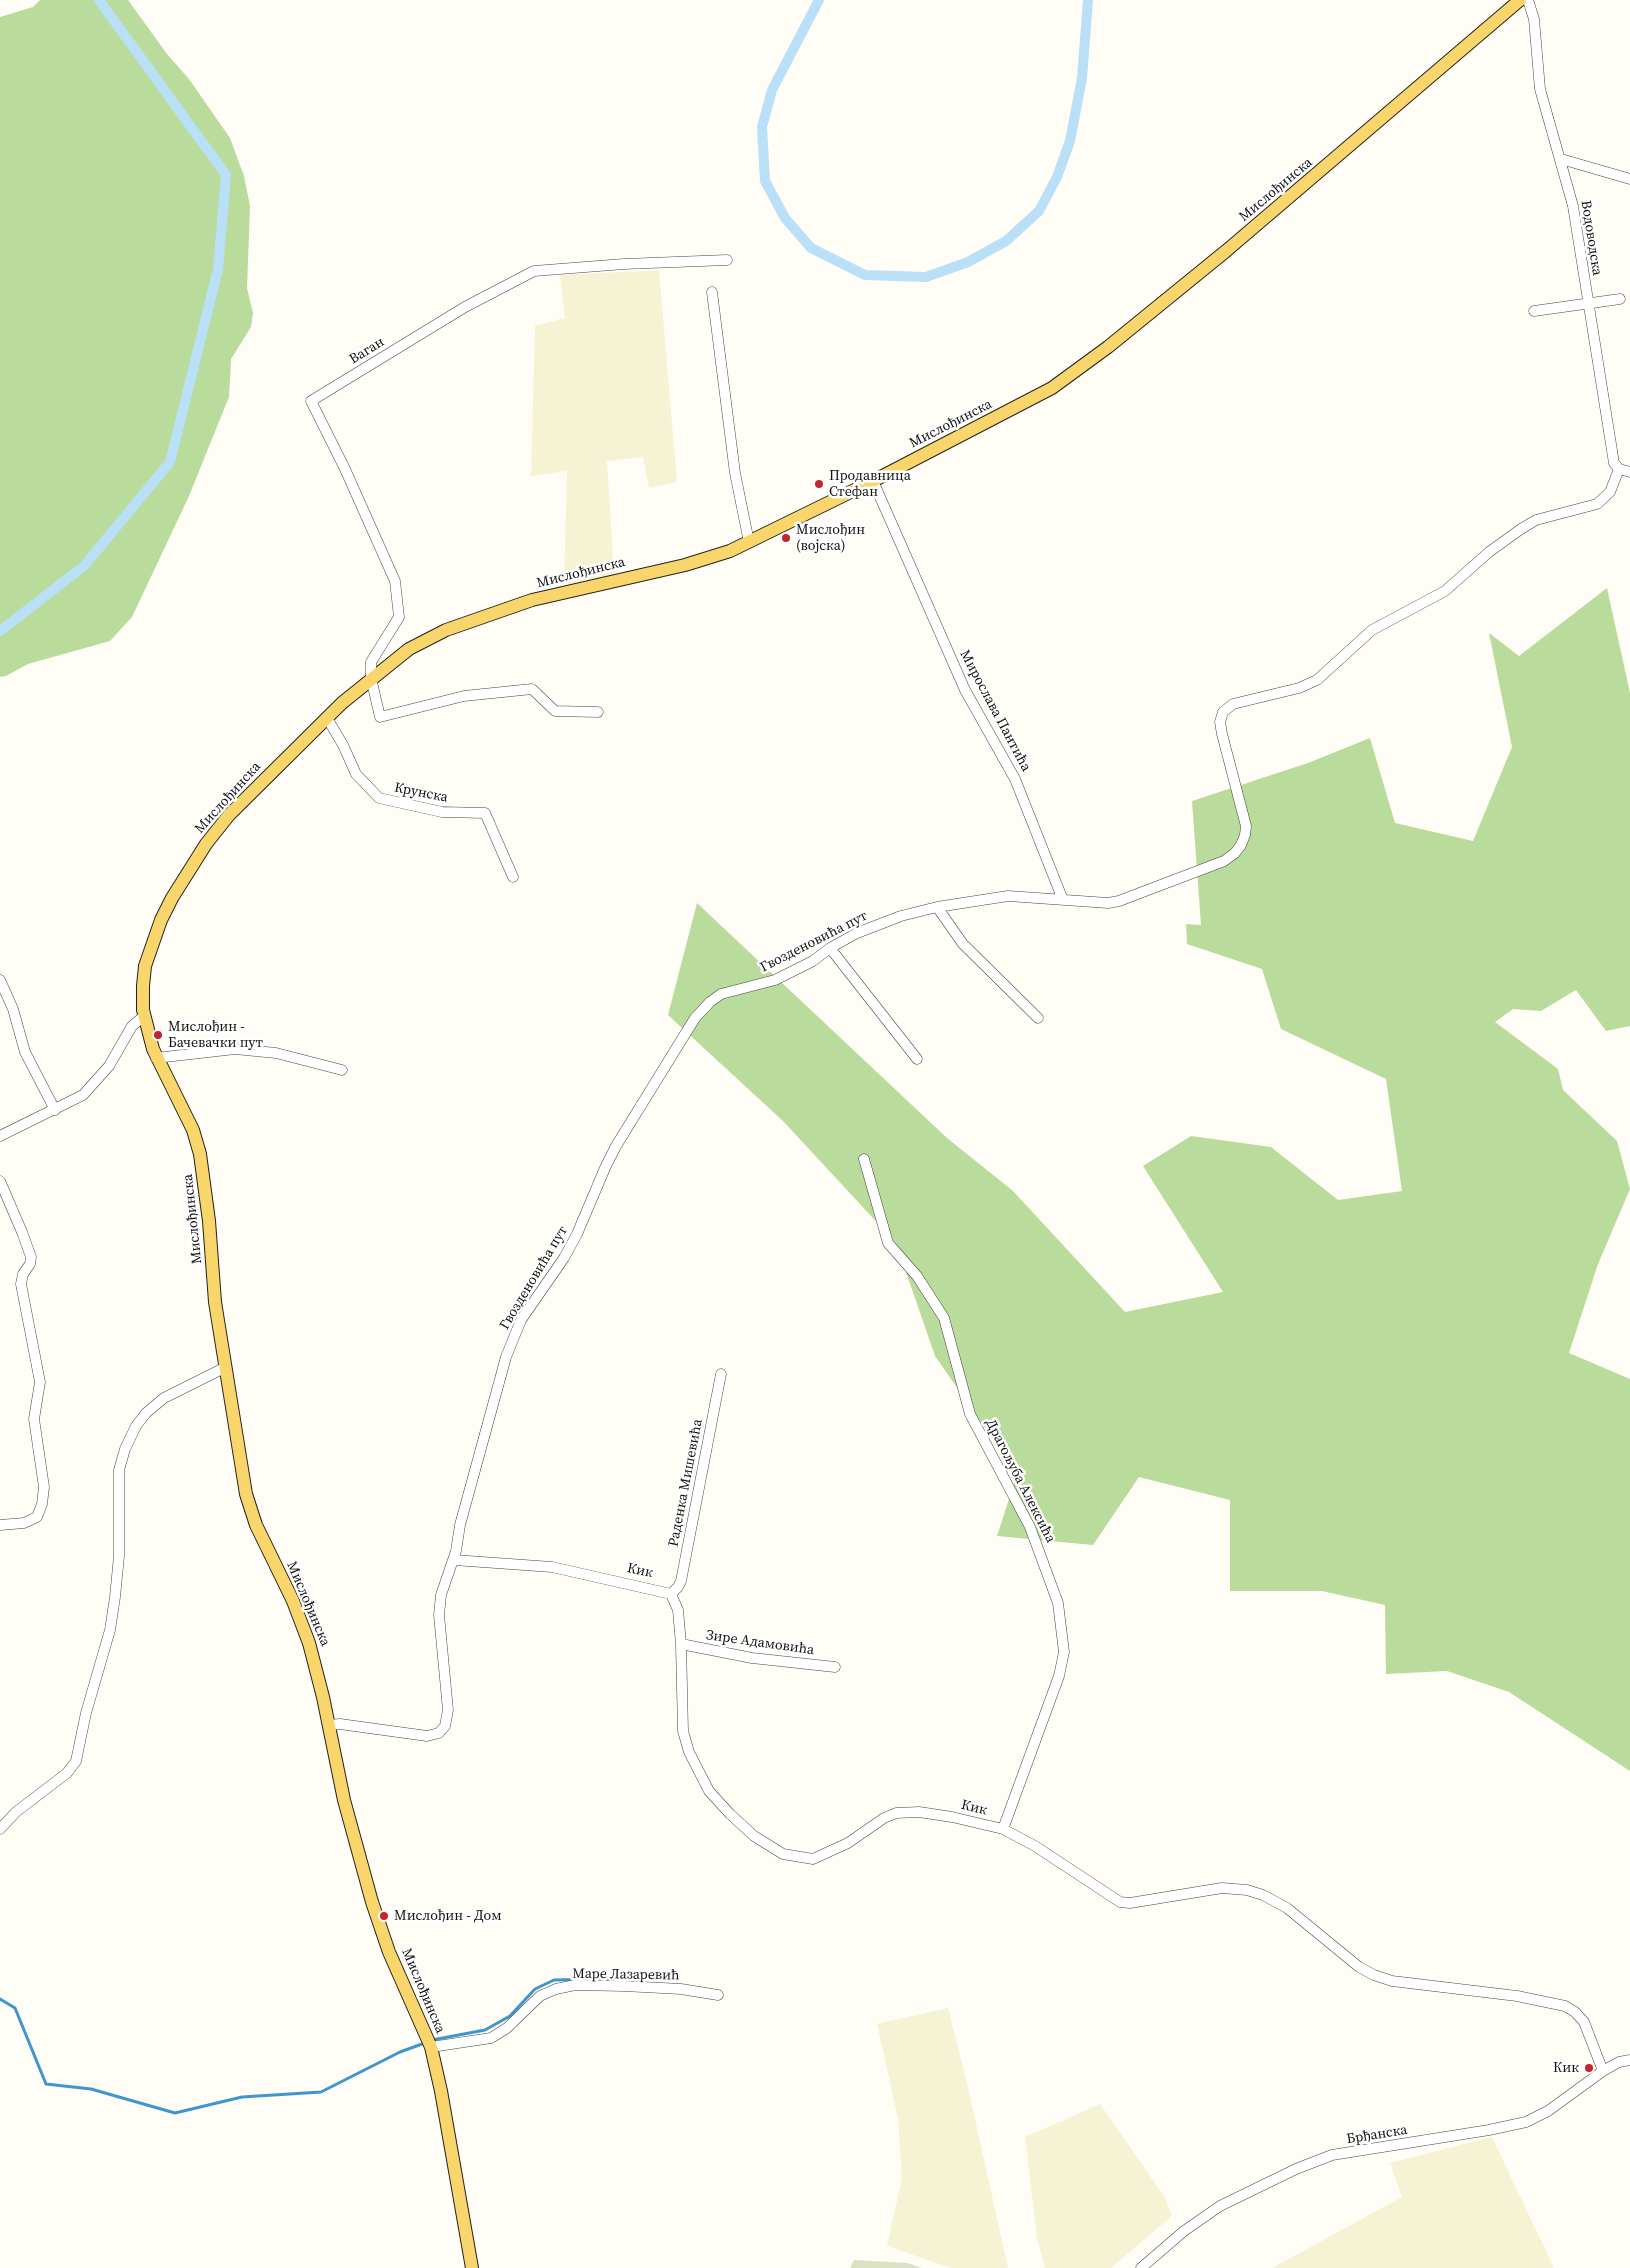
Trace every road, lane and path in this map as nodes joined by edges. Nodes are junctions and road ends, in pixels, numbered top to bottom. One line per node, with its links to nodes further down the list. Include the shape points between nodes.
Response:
1 (1520, 0): 12 (main road, Мислођинска, via 1342,154 1080,369 1036,397)
2 (1528, 0): 3 (street, Водоводска, via 1534,19 1538,79)
3 (1561, 159): 4 (street); 8 (street, Водоводска)
4 (1630, 179)
5 (726, 260): 14 (street, Ваган, via 534,271 465,307 311,401 346,469 395,581 399,617 371,662)
6 (712, 292): 13 (street, via 735,473)
7 (1620, 299): 8 (street)
8 (1587, 302): 9 (street); 10 (street, Водоводска, via 1614,464)
9 (1534, 312)
10 (1619, 469): 11 (street); 18 (street, Гвозденовића пут, via 1610,492 1597,504 1536,520 1521,529 1445,591 1372,630 1317,680 1233,704 1223,712 1220,722 1222,734 1246,826 1235,853 1224,861 1119,901 1096,904)
11 (1630, 472)
12 (873, 481): 13 (main road, Мислођинска); 18 (street, Мирослава Пантића, via 965,690 1015,779)
13 (749, 542): 14 (main road, Мислођинска, via 714,557 581,587 503,610 426,639)
14 (371, 678): 15 (street, via 380,717 464,696 532,689 555,711); 16 (main road, Мислођинска)
15 (598, 712)
16 (327, 718): 17 (street, Крунска, via 356,774 379,798 442,812 485,813); 22 (main road, Мислођинска, via 221,825 172,898 145,966)
17 (513, 877)
18 (1064, 900): 19 (street, Гвозденовића пут, via 1008,896)
19 (937, 907): 20 (street, Гвозденовића пут, via 901,916 857,933); 23 (street, via 963,944)
20 (830, 948): 25 (street); 34 (street, Гвозденовића пут, via 813,961 776,980 720,994 703,1009 676,1048 608,1161 564,1258 521,1320 512,1339 460,1525)
21 (0, 980): 27 (street, via 13,1009 25,1052)
22 (144, 1016): 24 (main road, Мислођинска); 27 (street, via 132,1026 116,1057 98,1080 83,1094)
23 (1038, 1018)
24 (156, 1058): 26 (street, via 234,1049 276,1053); 31 (main road, Мислођинска, via 193,1130 200,1154 210,1220 215,1302)
25 (917, 1059)
26 (342, 1070)
27 (54, 1110): 28 (street)
28 (0, 1136)
29 (864, 1159): 40 (street, Драгољуба Алексића, via 888,1243 917,1276 944,1318 970,1414 1030,1527 1058,1603 1064,1652 1059,1676)
30 (0, 1181): 33 (street, via 31,1257 21,1284 40,1382 34,1419 44,1487 37,1517 24,1523)
31 (226, 1367): 38 (main road, Мислођинска, via 249,1506 305,1630); 39 (street, via 164,1398 136,1426 124,1449 119,1470 119,1556 110,1630 76,1761 67,1773 16,1812)
32 (722, 1374): 35 (street, Раденка Мишевића, via 681,1581)
33 (0, 1525)
34 (454, 1560): 35 (street, Кик, via 552,1567); 38 (street, Гвозденовића пут, via 441,1595 448,1710 442,1730 427,1736 340,1724)
35 (671, 1594): 36 (street, Кик, via 678,1610)
36 (681, 1644): 37 (street, Зире Адамовића, via 752,1658); 40 (street, Кик, via 683,1731 697,1769 709,1791 730,1814 754,1836 783,1854 813,1859 848,1843 884,1818 908,1812 933,1813)
37 (835, 1667)
38 (329, 1726): 42 (main road, Мислођинска, via 344,1800 378,1922)
39 (0, 1829)
40 (1003, 1829): 44 (street, Кик, via 1035,1846 1120,1902 1222,1888 1247,1890 1287,1908 1359,1967 1383,1978 1517,1996 1565,2006 1584,2022)
41 (718, 1995): 42 (street, Маре Лазаревић, via 681,1989 575,1985 540,1996 507,2028 491,2038)
42 (431, 2047): 45 (main road, Мислођинска)
43 (1630, 2060): 44 (street, Брђанска)
44 (1603, 2071): 46 (street, Брђанска, via 1548,2111 1526,2122 1332,2155 1296,2169 1220,2206 1184,2231)
45 (472, 2268)
46 (1141, 2268)

